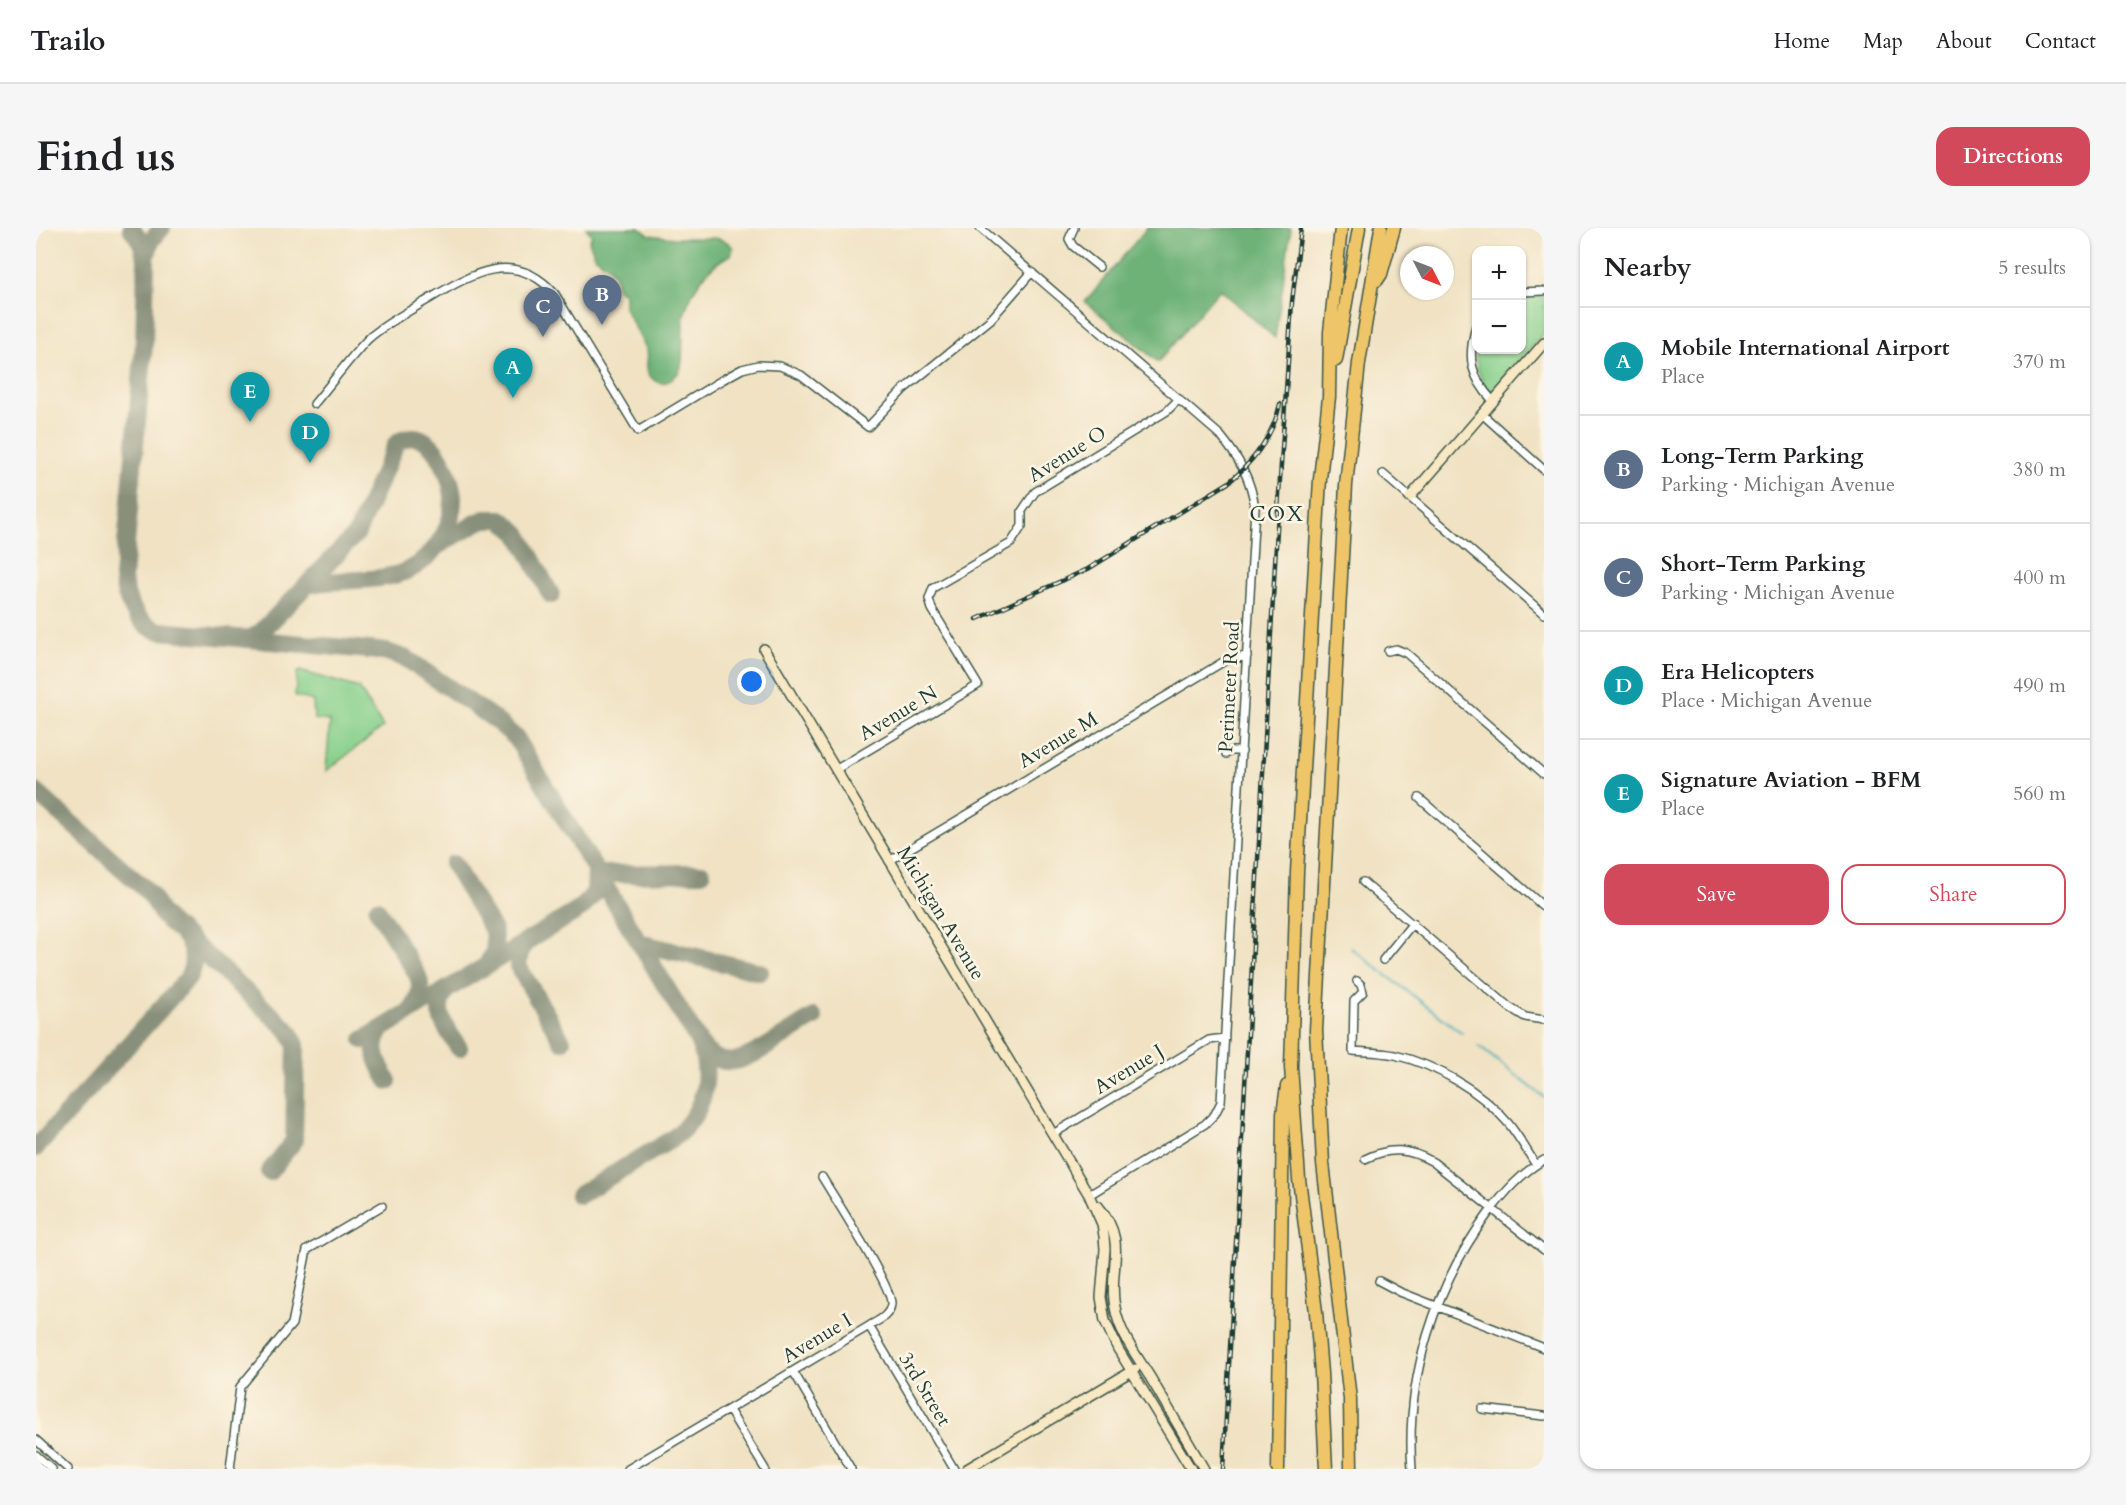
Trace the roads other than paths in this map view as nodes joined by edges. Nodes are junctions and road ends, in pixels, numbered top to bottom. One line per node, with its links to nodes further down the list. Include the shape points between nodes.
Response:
1 (980, 228): 8 (street, Perimeter Road)
2 (1074, 228): 7 (street, via 1069,239 1073,246)
3 (1341, 228): 14 (highway, via 1330,332)
4 (1359, 228): 14 (highway)
5 (1382, 228): 11 (highway)
6 (1394, 228): 11 (highway, via 1381,274)
7 (1099, 267)
8 (1032, 272): 15 (street, Perimeter Road); 17 (street, via 991,319 904,389 868,427 801,375 780,366 758,365 741,369 638,431 555,294 535,277 503,268 466,277 385,326 363,345)
9 (1544, 291): 10 (street)
10 (1526, 292)
11 (1369, 294): 75 (highway, via 1346,485 1316,1030 1323,1162 1350,1399)
12 (1544, 343): 16 (street)
13 (1472, 345): 16 (street, via 1470,354 1478,383)
14 (1329, 397): 40 (highway, via 1318,501)
15 (1179, 399): 25 (street, Perimeter Road, via 1229,447 1244,469 1251,489 1255,523); 26 (street, Avenue O, via 1167,411 1035,492 1022,511 1023,526 1011,543 933,588 930,605)
16 (1493, 401): 18 (street)
17 (314, 404)
18 (1482, 414): 19 (street); 21 (street)
19 (1544, 470)
20 (1383, 474): 21 (street)
21 (1410, 497): 22 (street)
22 (1544, 614)
23 (764, 649): 29 (street, Michigan Avenue)
24 (1388, 651): 30 (street, via 1406,653)
25 (1247, 656): 27 (street, Perimeter Road); 32 (street, Avenue M, via 1228,658)
26 (978, 685): 29 (street, Avenue N)
27 (1242, 751): 28 (street); 39 (street, Perimeter Road)
28 (1226, 754)
29 (835, 770): 32 (street, Michigan Avenue)
30 (1544, 774)
31 (1419, 798): 34 (street)
32 (889, 861): 41 (street, Michigan Avenue)
33 (1363, 882): 35 (street)
34 (1544, 907)
35 (1413, 923): 36 (street); 38 (street, via 1509,1007 1525,1017)
36 (1383, 960)
37 (1357, 981): 44 (street, via 1363,992 1354,1001 1353,1052 1394,1054 1469,1088 1510,1125)
38 (1544, 1020)
39 (1225, 1038): 41 (street, Avenue J, via 1209,1040); 46 (street, Perimeter Road, via 1223,1092 1215,1114 1205,1124)
40 (1291, 1067): 73 (highway, via 1283,1114); 74 (highway, via 1299,1179 1322,1373)
41 (1053, 1134): 46 (street, Michigan Avenue)
42 (1365, 1159): 48 (street, via 1399,1150 1423,1156)
43 (1544, 1160): 44 (street)
44 (1536, 1165): 48 (street)
45 (822, 1177): 52 (street, Avenue I, via 891,1299 887,1314)
46 (1089, 1195): 54 (street, Michigan Avenue, via 1114,1233 1114,1307); 56 (street, Michigan Avenue, via 1104,1236 1101,1309 1109,1332)
47 (382, 1206): 65 (street, via 307,1250 292,1324 240,1387)
48 (1492, 1209): 49 (street); 51 (street, via 1470,1239)
49 (1544, 1250)
50 (1378, 1281): 51 (street)
51 (1437, 1305): 53 (street); 76 (street, via 1420,1364 1412,1427)
52 (868, 1326): 55 (street, Avenue I); 69 (street, 3rd Street)
53 (1544, 1348)
54 (1142, 1365): 56 (street); 72 (street, Michigan Avenue)
55 (793, 1371): 58 (street, Avenue I); 68 (street)
56 (1132, 1371): 62 (street); 71 (street, Michigan Avenue)
57 (1482, 1409): 59 (street)
58 (729, 1410): 66 (street, Avenue I); 67 (street)
59 (1544, 1416)
60 (36, 1440): 64 (street)
61 (36, 1455): 63 (street)
62 (983, 1465): 70 (street)
63 (52, 1469)
64 (68, 1469)
65 (230, 1469)
66 (628, 1469)
67 (765, 1469)
68 (851, 1469)
69 (954, 1469)
70 (967, 1469)
71 (1191, 1469)
72 (1204, 1469)
73 (1276, 1469)
74 (1326, 1469)
75 (1353, 1469)
76 (1412, 1469)

